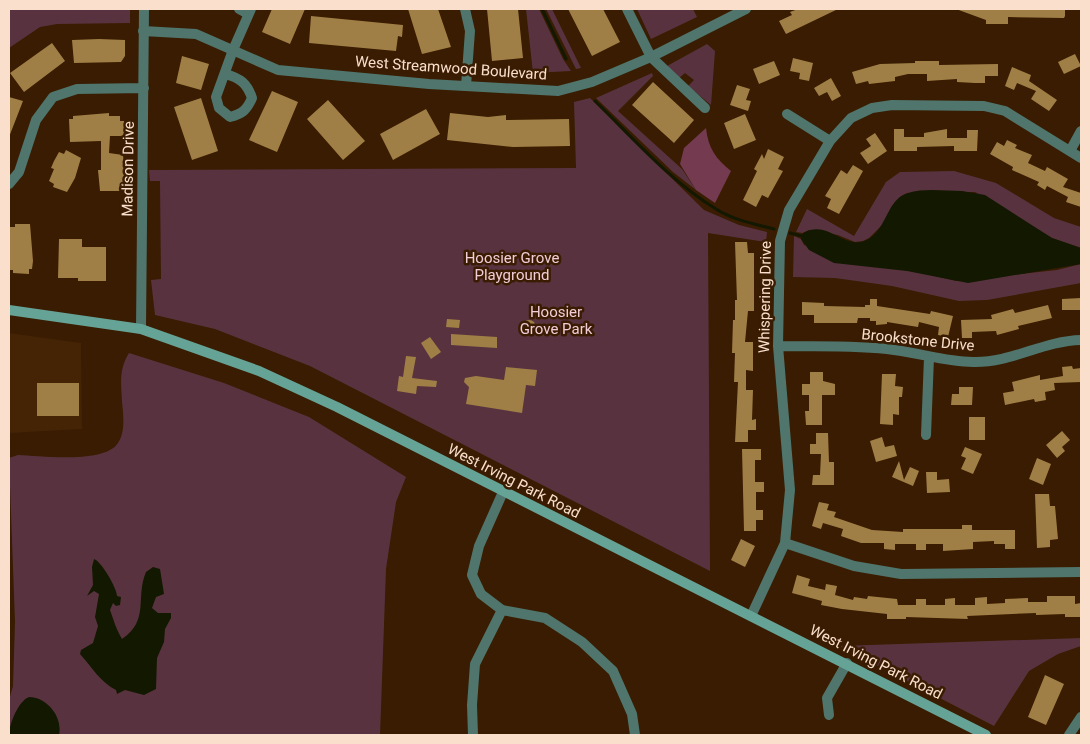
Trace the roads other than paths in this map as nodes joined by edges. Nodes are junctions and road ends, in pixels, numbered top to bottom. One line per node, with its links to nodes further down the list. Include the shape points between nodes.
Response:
1 (144, 9): 6 (street, Madison Drive)
2 (465, 9): 10 (street, via 470,31)
3 (627, 9): 8 (street)
4 (746, 9): 8 (street, West Streamwood Boulevard)
5 (246, 11): 7 (street)
6 (144, 31): 7 (street, West Streamwood Boulevard, via 196,34); 11 (street, Madison Drive)
7 (233, 50): 9 (street); 10 (street, West Streamwood Boulevard, via 278,70)
8 (651, 57): 10 (street, West Streamwood Boulevard, via 576,88 542,91); 12 (street)
9 (226, 74)
10 (466, 86)
11 (144, 88): 18 (street, via 77,89 53,97 36,120 19,172); 20 (street, Madison Drive)
12 (705, 108)
13 (788, 114): 15 (street)
14 (1081, 131): 16 (street)
15 (830, 141): 16 (street, Whispering Drive, via 850,118 872,108 892,105 984,106 1006,111); 22 (street, Whispering Drive, via 795,198 784,224 779,264)
16 (1070, 151): 17 (street, Whispering Drive)
17 (1081, 158)
18 (9, 184)
19 (9, 310): 20 (main road, West Irving Park Road)
20 (141, 329): 25 (main road, West Irving Park Road, via 259,371)
21 (1081, 340): 23 (street, Brookstone Drive, via 1048,343 998,360 974,362)
22 (778, 346): 23 (street, Brookstone Drive, via 871,348); 26 (street, Whispering Drive, via 790,490)
23 (929, 357): 24 (street)
24 (926, 435)
25 (503, 492): 28 (street, via 479,546 472,575 481,594); 29 (main road, West Irving Park Road)
26 (785, 543): 27 (street, via 854,566 893,574); 29 (street, Whispering Drive)
27 (1081, 572)
28 (502, 610): 33 (street, via 475,664); 34 (street, via 545,618 582,642 613,671 632,714)
29 (751, 616): 30 (main road, West Irving Park Road)
30 (847, 663): 31 (street, via 827,698); 35 (main road, West Irving Park Road)
31 (829, 715)
32 (1081, 716): 36 (street)
33 (473, 735)
34 (635, 735)
35 (986, 735)
36 (1069, 735)

